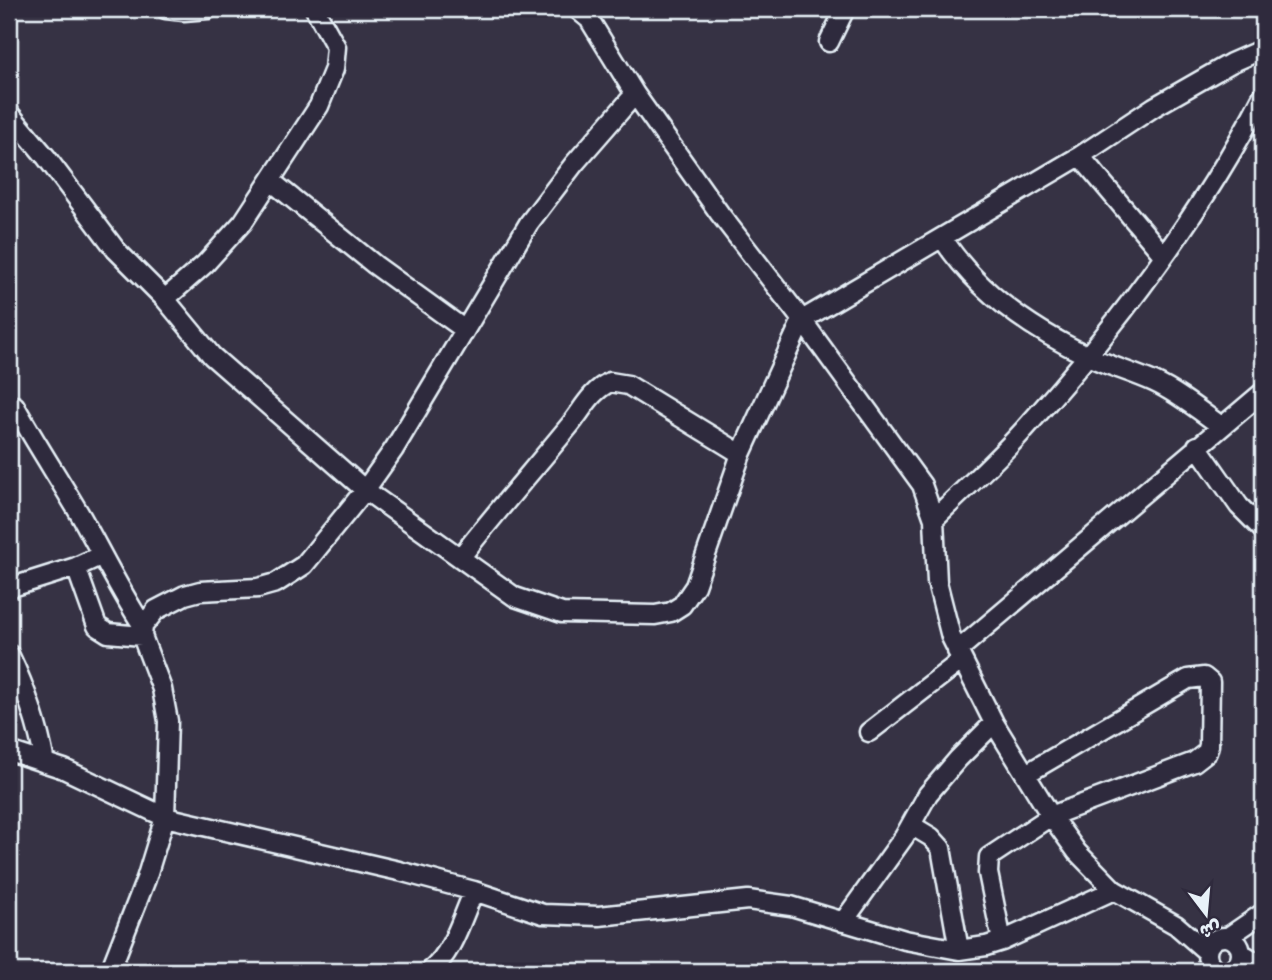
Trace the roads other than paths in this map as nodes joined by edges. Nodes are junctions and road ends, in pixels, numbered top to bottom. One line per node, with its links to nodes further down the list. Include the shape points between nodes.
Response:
1 (166, 9): 2 (street)
2 (208, 9)
3 (314, 9): 12 (street, via 336,47 334,69 319,106)
4 (577, 9): 8 (street, via 594,26)
5 (845, 9): 6 (street)
6 (829, 42)
7 (1263, 49): 11 (street, via 1165,101)
8 (635, 94): 16 (street); 17 (street, via 529,223)
9 (1263, 96): 14 (street)
10 (9, 113): 15 (street, via 116,250)
11 (1080, 156): 13 (street); 14 (street)
12 (271, 181): 15 (street, via 228,241); 17 (street)
13 (943, 239): 16 (street); 18 (street, via 959,264 992,297)
14 (1164, 256): 18 (street)
15 (165, 299): 24 (street, via 212,356)
16 (802, 320): 23 (street); 25 (street, via 922,485)
17 (465, 330): 24 (street)
18 (1088, 356): 21 (street, via 1155,383); 25 (street, via 1020,435)
19 (1259, 402): 21 (street)
20 (15, 406): 27 (street)
21 (1221, 426): 22 (street)
22 (1197, 446): 26 (street, via 1239,506); 33 (street)
23 (741, 454): 28 (street, via 628,385 610,383 592,394); 28 (street, via 695,586 671,612 623,616 562,613 515,597)
24 (365, 490): 28 (street); 31 (street, via 292,575 258,588 185,595 156,610)
25 (934, 519): 33 (street, via 939,590)
26 (1263, 530)
27 (102, 555): 29 (street); 31 (street)
28 (460, 558)
29 (76, 567): 30 (street); 31 (street, via 97,626 108,633)
30 (9, 588)
31 (143, 631): 40 (street, via 166,709)
32 (9, 654): 37 (street, via 26,689)
33 (959, 656): 34 (street); 35 (street)
34 (994, 723): 38 (street); 41 (street, via 928,794)
35 (869, 732)
36 (9, 751): 37 (street)
37 (45, 762): 40 (street)
38 (1026, 774): 39 (street); 39 (street, via 1188,680 1204,677 1210,682 1209,745 1203,756)
39 (1051, 816): 42 (street, via 1077,852); 47 (street, via 989,857)
40 (165, 817): 43 (street); 52 (street)
41 (911, 825): 45 (street); 48 (street, via 941,848)
42 (1114, 890): 46 (street); 47 (street)
43 (474, 891): 45 (street, via 544,914 570,917 747,900 791,906); 53 (street, via 446,953)
44 (1263, 914): 49 (street)
45 (843, 922): 48 (street)
46 (1177, 925): 49 (street); 50 (street)
47 (1002, 941): 48 (street)
48 (959, 950)
49 (1232, 957): 50 (street, via 1212,967); 50 (street, via 1212,941); 51 (street)
50 (1203, 960)
51 (1263, 966)
52 (110, 971)
53 (430, 971)

